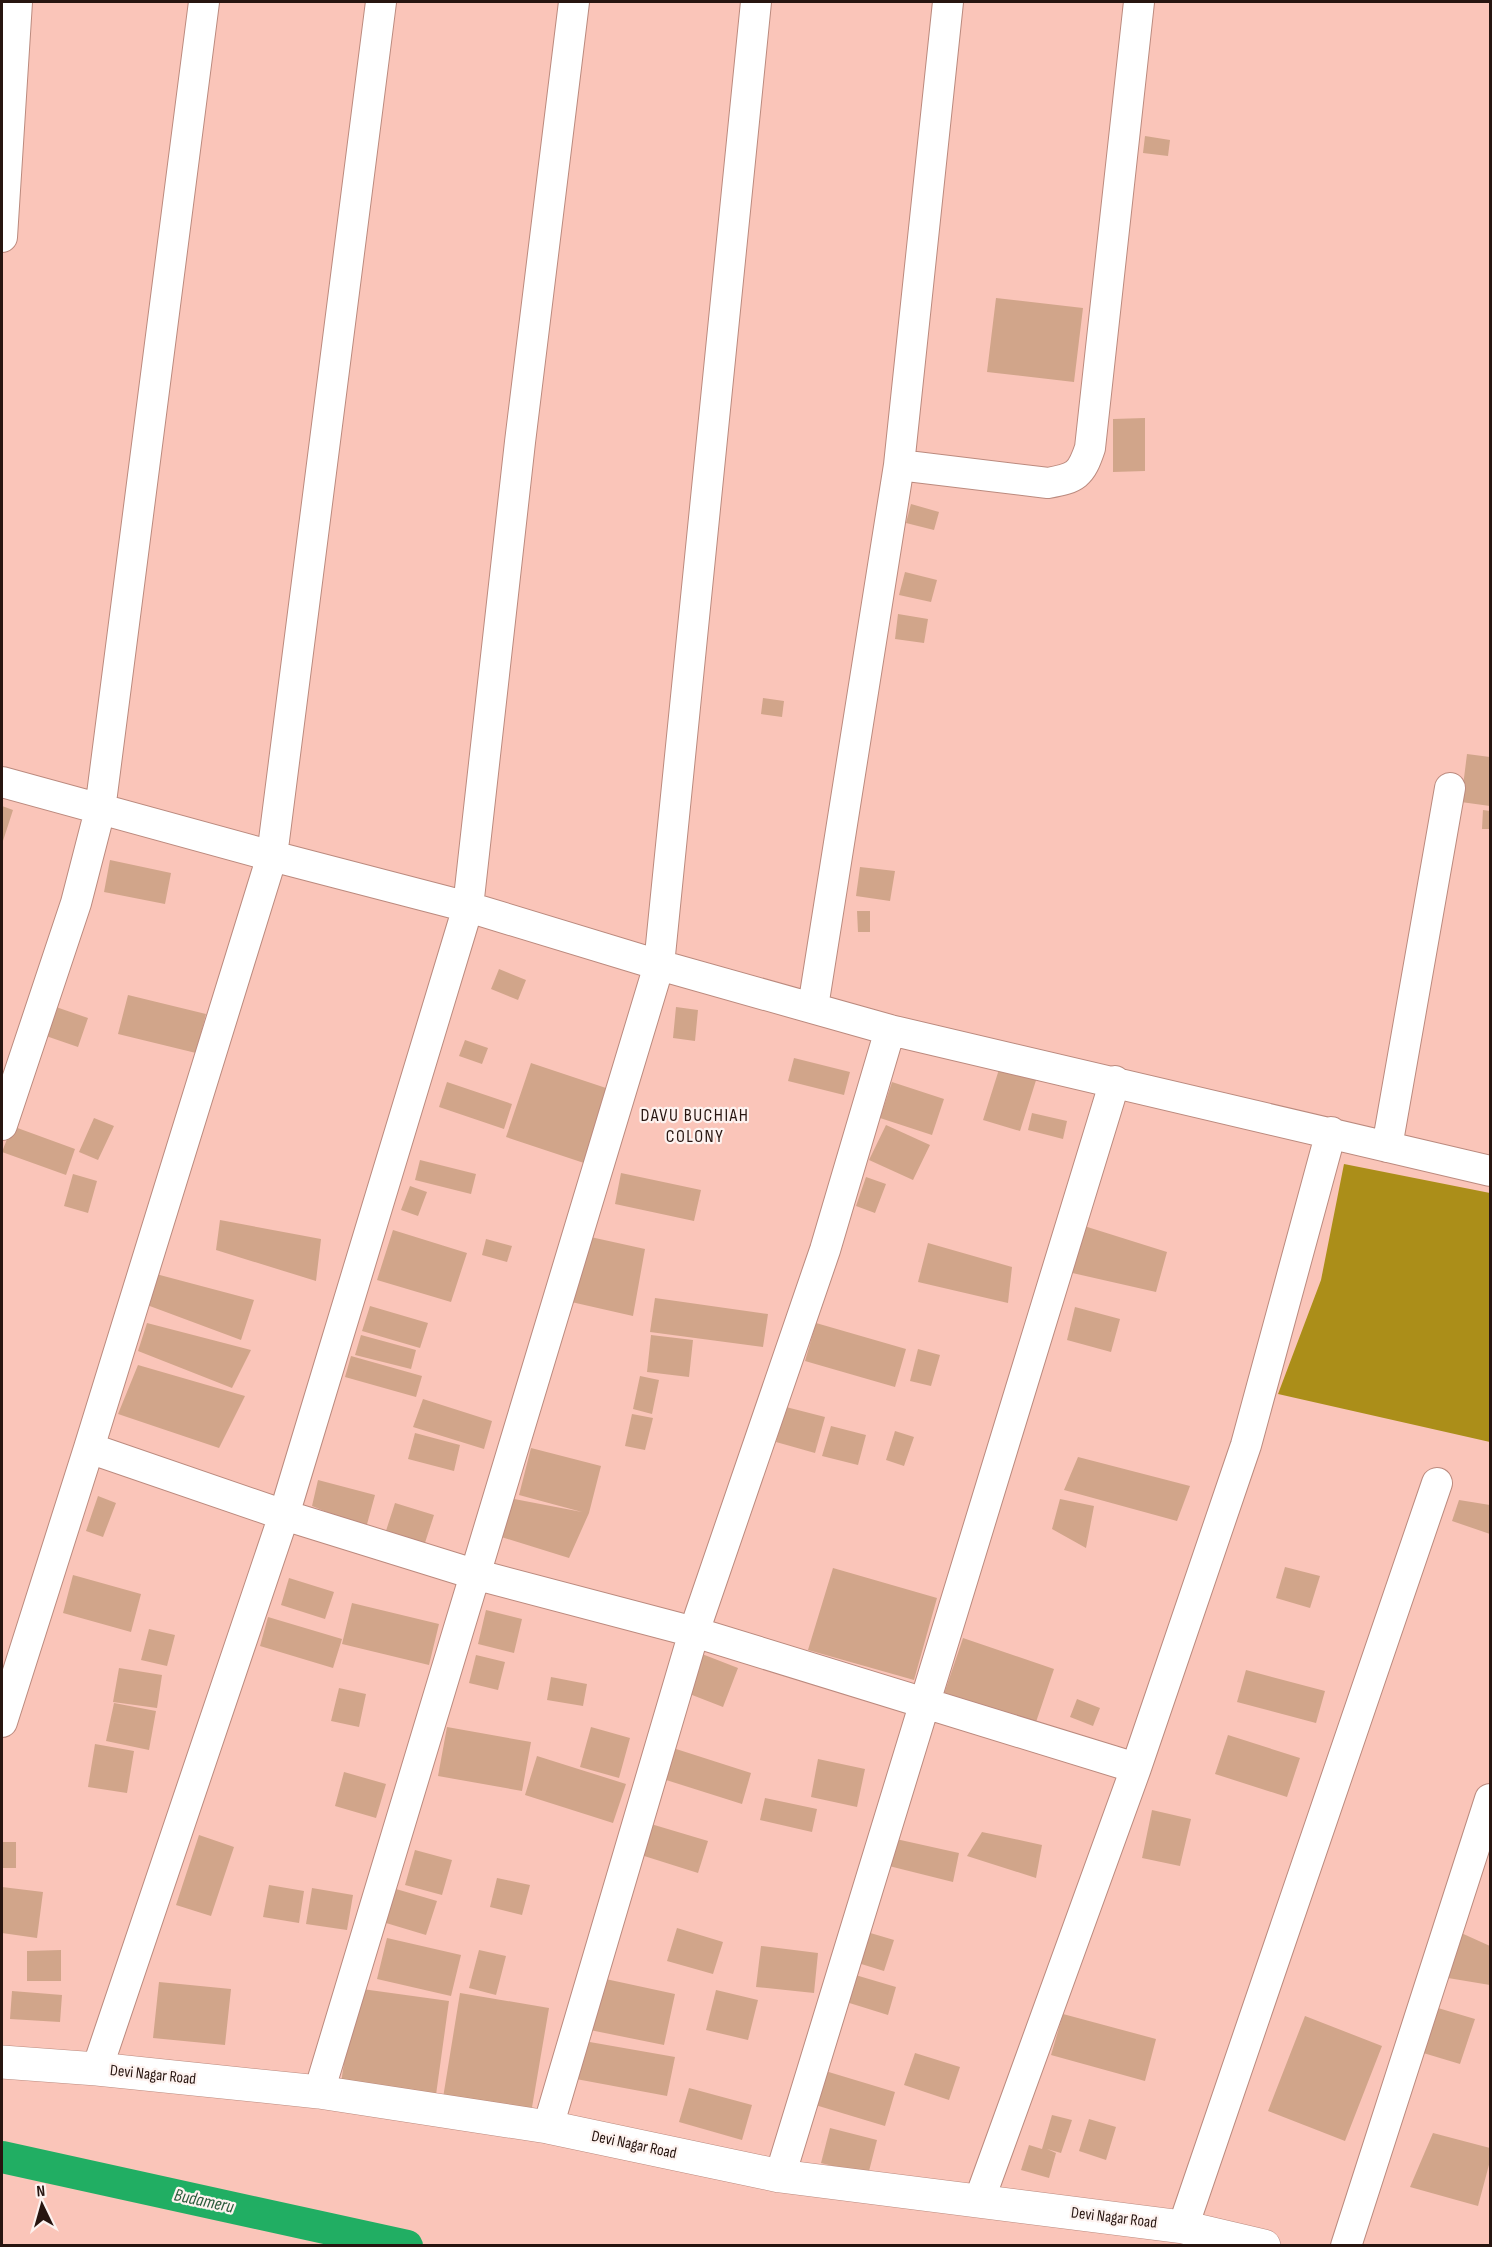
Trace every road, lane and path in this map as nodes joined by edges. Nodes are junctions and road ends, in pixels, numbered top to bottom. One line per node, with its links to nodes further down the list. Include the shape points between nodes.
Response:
1 (16, 2): 8 (street)
2 (204, 2): 12 (street)
3 (381, 2): 13 (street)
4 (574, 2): 14 (street)
5 (756, 2): 15 (street)
6 (948, 2): 9 (street)
7 (1139, 2): 9 (street, via 1090,448 1082,470 1069,479 1048,483)
8 (2, 237)
9 (899, 465): 16 (street)
10 (2, 782): 12 (street)
11 (1450, 788): 21 (street)
12 (100, 810): 13 (street); 19 (street, via 76,903)
13 (272, 856): 14 (street); 23 (street)
14 (468, 907): 15 (street); 25 (street)
15 (659, 965): 16 (street); 26 (street)
16 (813, 1007): 17 (street)
17 (890, 1030): 18 (street); 27 (street, via 825,1250)
18 (1115, 1082): 20 (street); 28 (street)
19 (2, 1125)
20 (1331, 1132): 21 (street); 30 (street, via 1246,1445)
21 (1388, 1147): 22 (street)
22 (1491, 1171)
23 (89, 1449): 25 (street); 29 (street)
24 (1437, 1483): 38 (street)
25 (284, 1515): 26 (street); 33 (street)
26 (474, 1574): 27 (street); 34 (street)
27 (694, 1632): 28 (street); 35 (street)
28 (926, 1703): 30 (street); 36 (street)
29 (2, 1722)
30 (1136, 1768): 37 (street)
31 (1491, 1799): 40 (street)
32 (2, 2062): 33 (street, Devi Nagar Road)
33 (97, 2069): 34 (street, Devi Nagar Road)
34 (319, 2092): 35 (street, Devi Nagar Road)
35 (548, 2127): 36 (street, Devi Nagar Road)
36 (780, 2176): 37 (street, Devi Nagar Road)
37 (979, 2201): 38 (street, Devi Nagar Road)
38 (1184, 2227): 39 (street, Devi Nagar Road)
39 (1264, 2246)
40 (1346, 2246)

